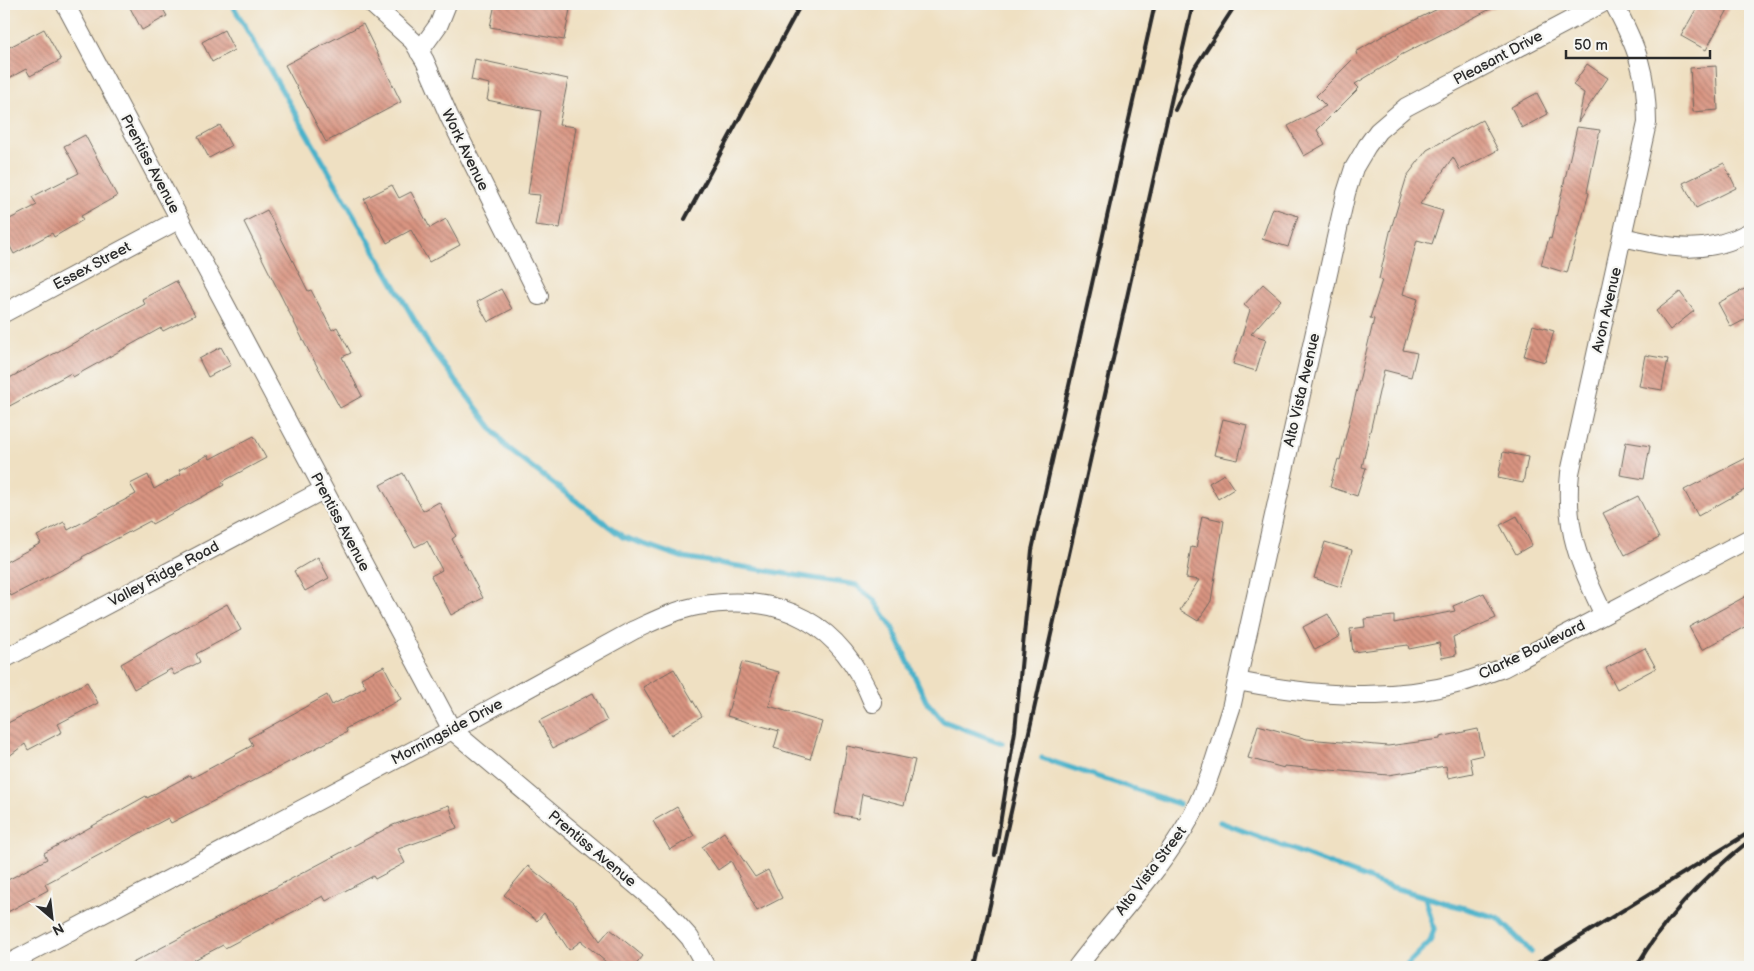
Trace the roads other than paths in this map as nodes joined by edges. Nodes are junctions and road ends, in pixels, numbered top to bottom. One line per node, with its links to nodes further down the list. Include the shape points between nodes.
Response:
1 (65, 4): 8 (street, Prentiss Avenue)
2 (372, 4): 6 (street, Work Avenue, via 413,41)
3 (447, 4): 6 (street, via 439,24)
4 (1601, 4): 7 (street, Pleasant Drive)
5 (1614, 4): 10 (street, Avon Avenue, via 1642,64 1647,93 1646,132)
6 (419, 52): 11 (street, Work Avenue)
7 (1396, 114): 17 (street, Alto Vista Avenue, via 1367,146 1354,168 1346,193)
8 (180, 219): 12 (street, Essex Street); 13 (street, Prentiss Avenue)
9 (1750, 232): 10 (street, via 1735,241 1703,249 1664,247)
10 (1623, 238): 15 (street, Avon Avenue, via 1568,490 1572,538 1581,569)
11 (539, 296)
12 (4, 313)
13 (323, 490): 16 (street, Valley Ridge Road); 19 (street, Prentiss Avenue)
14 (1750, 538): 15 (street, Clarke Boulevard)
15 (1604, 615): 17 (street, Clarke Boulevard, via 1503,668 1460,683 1403,694 1354,696)
16 (4, 659)
17 (1236, 681): 22 (street, Alto Vista Street, via 1231,708 1193,814 1163,860)
18 (873, 703): 19 (street, Morningside Drive, via 858,669 828,634 806,619 783,610 728,603 697,606 649,623)
19 (452, 730): 20 (street, Morningside Drive); 21 (street, Prentiss Avenue, via 661,906 690,938)
20 (4, 966)
21 (706, 967)
22 (1077, 967)

